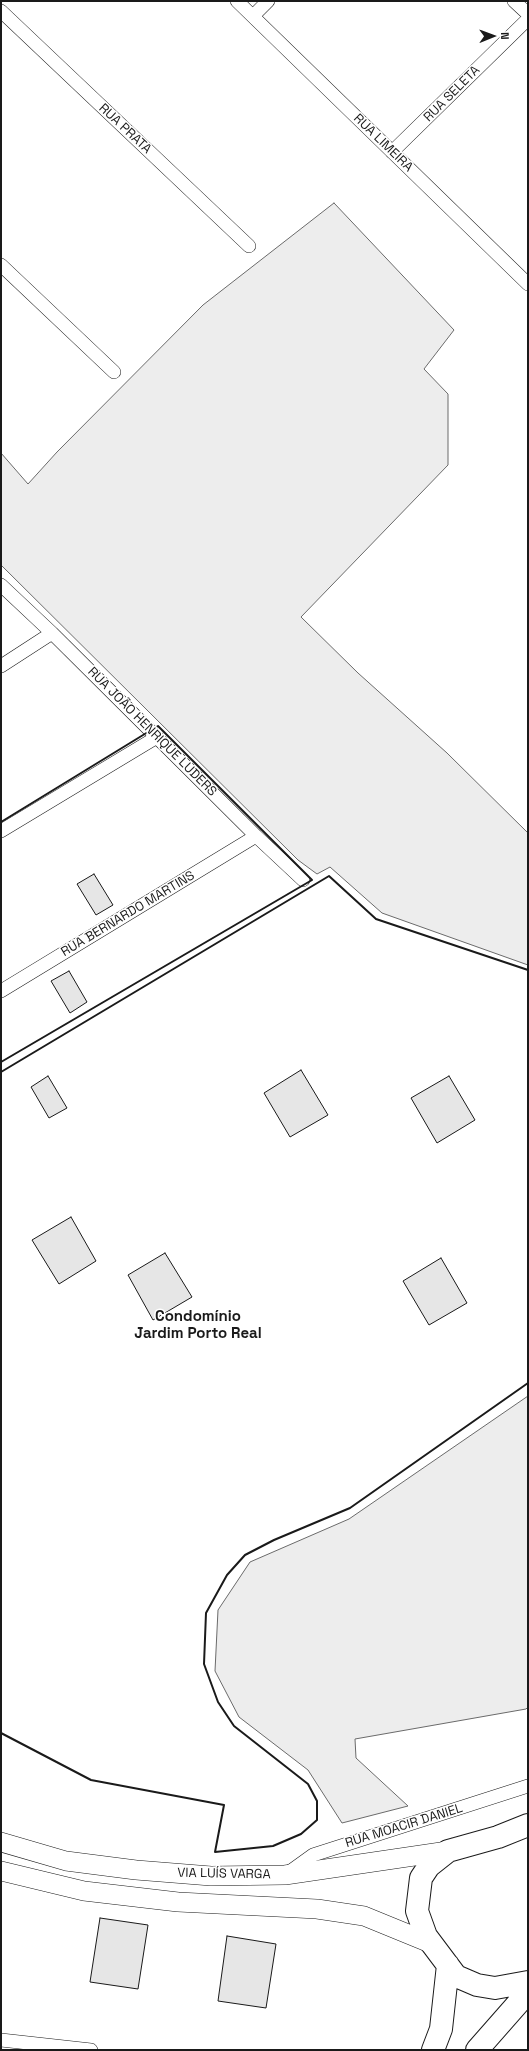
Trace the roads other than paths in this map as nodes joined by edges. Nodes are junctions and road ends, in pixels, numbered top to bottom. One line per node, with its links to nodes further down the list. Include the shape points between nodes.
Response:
1 (237, 1): 6 (street, RUA LIMEIRA)
2 (268, 1): 6 (street)
3 (514, 1): 5 (street)
4 (1, 11): 9 (street, RUA PRATA)
5 (528, 14)
6 (253, 16): 8 (street, RUA LIMEIRA)
7 (528, 19): 8 (street, RUA SELETA)
8 (392, 152): 11 (street, RUA LIMEIRA)
9 (249, 246)
10 (1, 265): 12 (street)
11 (528, 284)
12 (114, 372)
13 (1, 585): 14 (street, RUA JOÃO HENRIQUE LUDERS)
14 (52, 633): 15 (street); 16 (street, RUA JOÃO HENRIQUE LUDERS)
15 (1, 666)
16 (157, 737): 17 (street); 18 (street, RUA JOÃO HENRIQUE LUDERS)
17 (1, 831)
18 (256, 836): 19 (street, RUA JOÃO HENRIQUE LUDERS); 20 (street, RUA BERNARDO MARTINS)
19 (303, 880)
20 (1, 991)
21 (528, 1786): 26 (street, RUA MOACIR DANIEL, via 313,1855)
22 (528, 1825): 24 (highway, via 498,1837)
23 (1, 1842): 26 (main road, VIA LUÍS VARGA, via 66,1861 136,1870 210,1876)
24 (448, 1850): 26 (main road, VIA LUÍS VARGA); 27 (highway, via 429,1866 421,1878 417,1911)
25 (1, 1872): 27 (main road, via 84,1891 178,1902 317,1909 364,1916)
26 (286, 1875)
27 (428, 1940): 28 (highway)
28 (448, 1965): 29 (highway, via 456,1976 477,1985 505,1987); 35 (highway, via 440,2029)
29 (528, 1982)
30 (528, 1992): 33 (highway)
31 (1, 2040): 32 (street)
32 (51, 2048): 34 (street)
33 (480, 2049)
34 (91, 2050)
35 (433, 2050)

